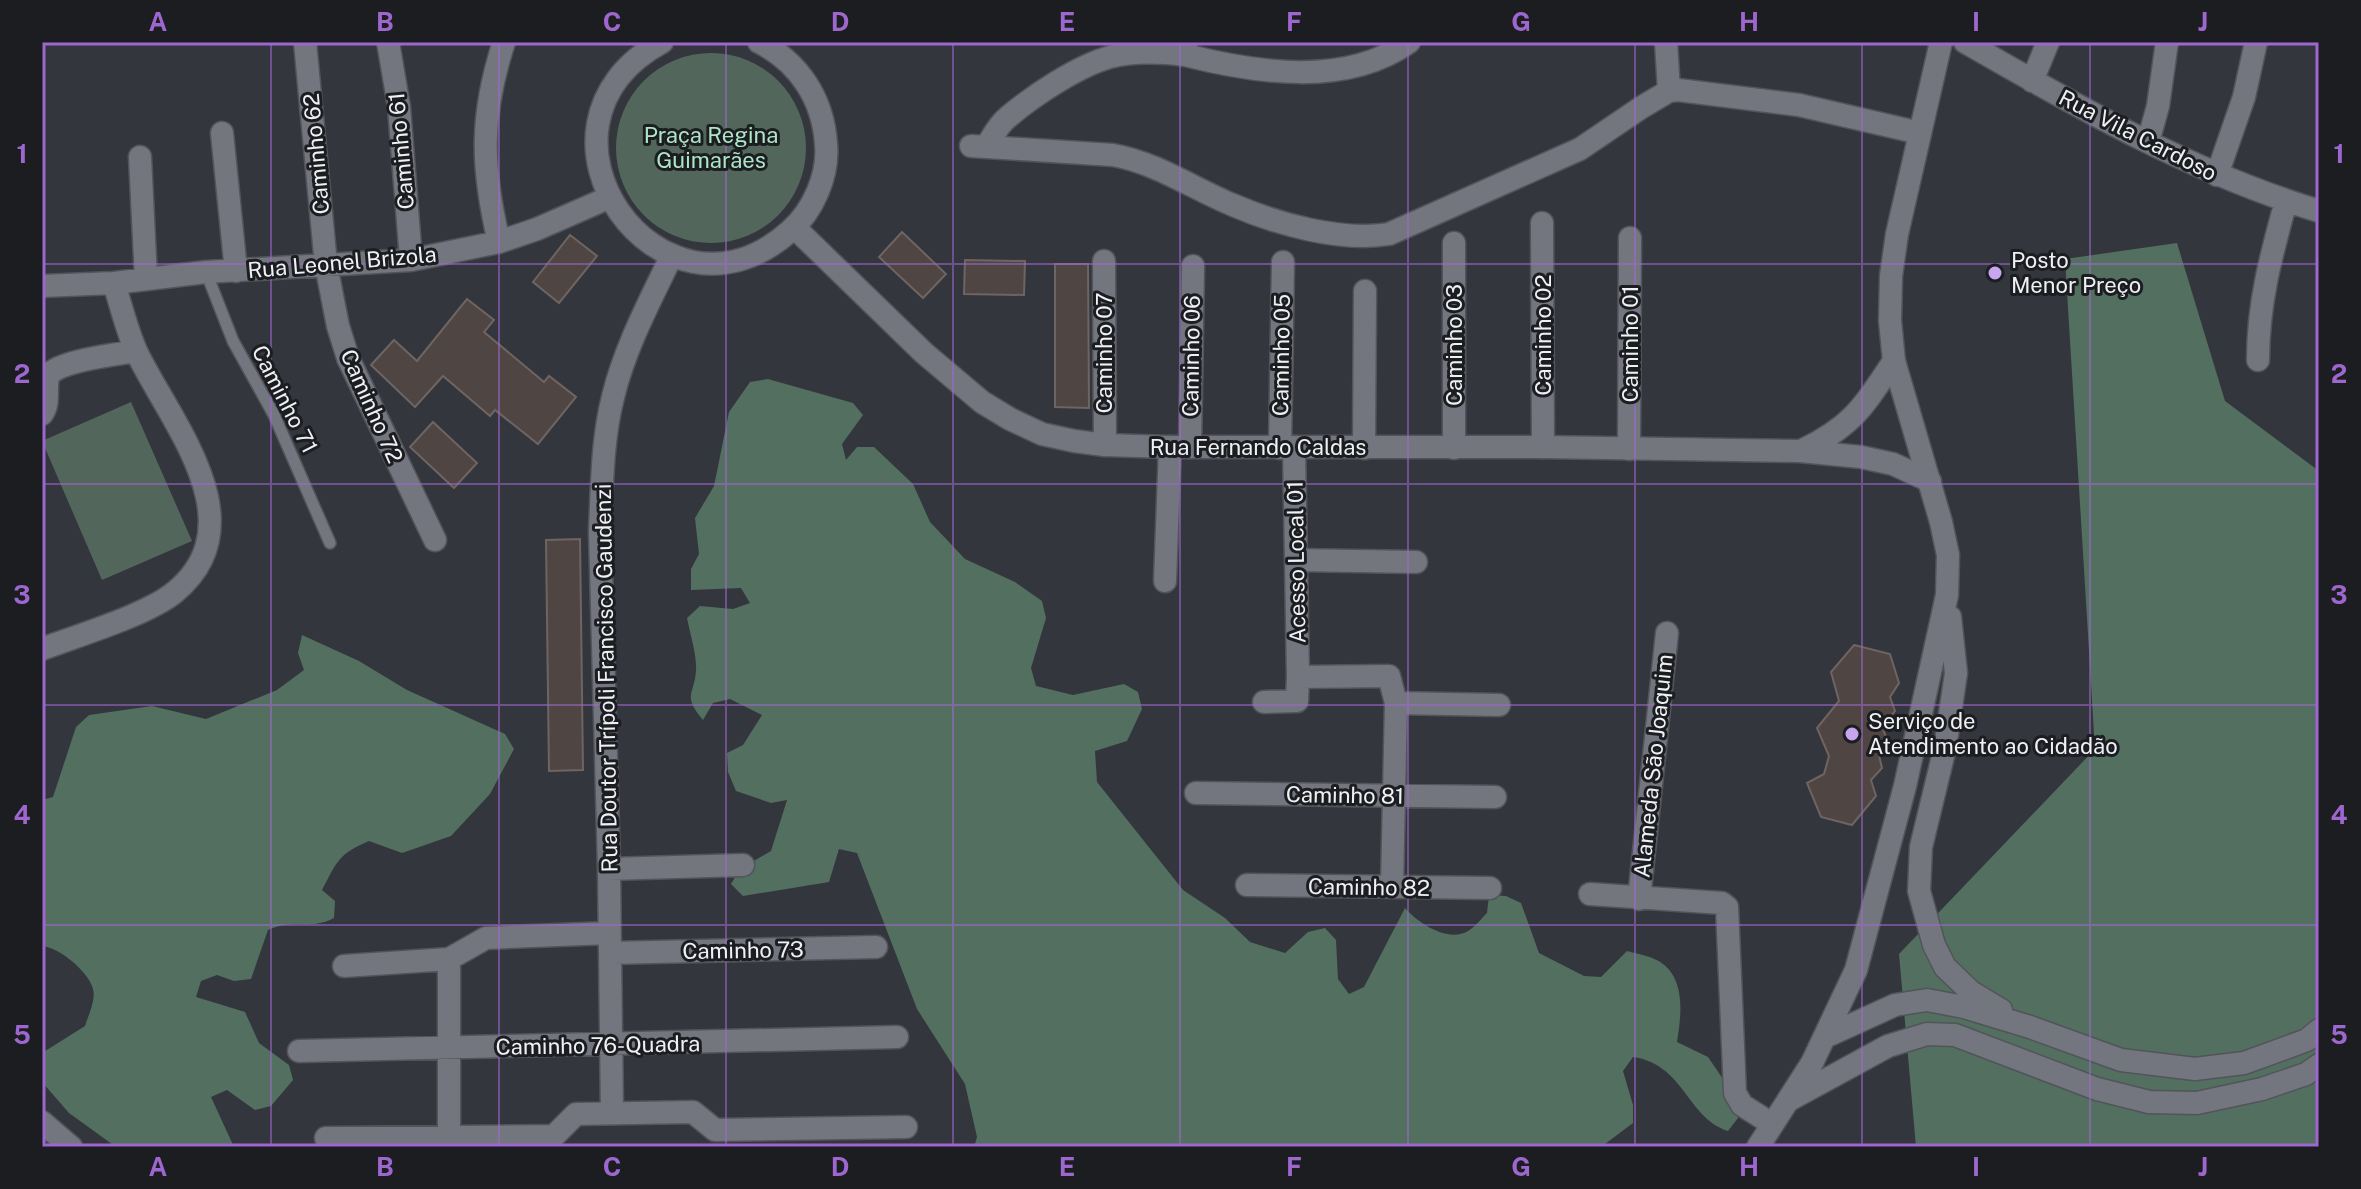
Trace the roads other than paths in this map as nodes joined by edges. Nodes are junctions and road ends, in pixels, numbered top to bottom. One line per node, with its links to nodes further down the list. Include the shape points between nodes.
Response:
1 (305, 42): 33 (street, Caminho 62)
2 (388, 42): 30 (street, Caminho 61, via 399,107)
3 (504, 42): 27 (street, via 484,140)
4 (662, 42): 21 (street, via 623,72 602,112 599,170)
5 (1409, 42): 13 (street, via 1371,63 1302,72 1224,65)
6 (1666, 42): 15 (street)
7 (1941, 42): 17 (street)
8 (1965, 42): 14 (street, Rua Vila Cardoso)
9 (2048, 42): 14 (street)
10 (2167, 42): 18 (street)
11 (2256, 42): 20 (street)
12 (769, 44): 25 (street, via 812,90 825,132 823,176 812,204)
13 (1185, 48): 15 (street, via 1095,63 1009,116 979,146 1135,159 1277,221 1367,238 1402,229 1580,149)
14 (2032, 81): 18 (street, Rua Vila Cardoso)
15 (1669, 91): 17 (street, via 1690,89 1799,105)
16 (222, 133): 35 (street)
17 (1920, 133): 43 (street, via 1891,276)
18 (2148, 142): 20 (street, Rua Vila Cardoso)
19 (140, 157): 37 (street)
20 (2217, 175): 22 (street, Rua Vila Cardoso)
21 (608, 198): 27 (street, Rua Leonel Brizola); 29 (street, via 635,232)
22 (2286, 201): 23 (street, Rua Vila Cardoso); 42 (street, via 2261,305)
23 (2319, 211)
24 (1542, 223): 48 (street, Caminho 02)
25 (794, 227): 29 (street, via 761,252 741,259 694,261); 46 (street, Rua Fernando Caldas, via 982,402 1042,434)
26 (1630, 238): 52 (street, Caminho 01)
27 (499, 242): 30 (street, Rua Leonel Brizola)
28 (1454, 243): 51 (street, Caminho 03)
29 (672, 255): 72 (street, Rua Doutor Trípoli Francisco Gaudenzi, via 631,340 612,399 602,486)
30 (411, 260): 33 (street, Rua Leonel Brizola)
31 (1104, 261): 46 (street, Caminho 07)
32 (1283, 262): 49 (street, Caminho 05)
33 (326, 265): 35 (street, Rua Leonel Brizola); 56 (street, Caminho 72, via 348,358)
34 (1193, 266): 47 (street, Caminho 06)
35 (236, 271): 36 (street, Rua Leonel Brizola)
36 (206, 272): 37 (street, Rua Leonel Brizola); 57 (lane, Caminho 71, via 233,341 274,415)
37 (146, 279): 38 (street, Rua Leonel Brizola)
38 (114, 283): 39 (street, Rua Leonel Brizola); 41 (street)
39 (42, 286)
40 (1365, 291): 50 (street)
41 (136, 351): 44 (street, via 55,369 48,378); 63 (street, via 198,466 210,512 207,551 174,593)
42 (2258, 360)
43 (1894, 361): 45 (street, Rua Fernando Caldas); 55 (street)
44 (42, 414)
45 (1848, 423): 53 (street, Rua Fernando Caldas); 54 (street)
46 (1105, 445): 47 (street, Rua Fernando Caldas)
47 (1180, 447): 49 (street, Rua Fernando Caldas); 60 (street, Caminho 06)
48 (1543, 447): 51 (street, Rua Fernando Caldas); 52 (street, Rua Fernando Caldas)
49 (1287, 448): 50 (street, Rua Fernando Caldas); 58 (street, Acesso Local 01)
50 (1364, 448): 51 (street, Rua Fernando Caldas)
51 (1454, 448)
52 (1629, 449): 53 (street, Rua Fernando Caldas)
53 (1800, 451): 54 (street, Rua Fernando Caldas)
54 (1861, 457): 55 (street, Rua Fernando Caldas)
55 (1930, 481): 61 (street, via 1948,555)
56 (435, 540)
57 (330, 543)
58 (1296, 560): 59 (street); 64 (street, Acesso Local 01)
59 (1416, 562)
60 (1165, 581)
61 (1947, 595): 82 (street, via 1956,673 1945,748 1921,847 1919,891 1945,967 1971,992); 85 (street, via 1872,917 1856,970)
62 (1667, 633): 77 (street, Alameda São Joaquim)
63 (42, 649)
64 (1298, 677): 65 (street, via 1297,701); 66 (street, via 1389,676)
65 (1264, 702)
66 (1396, 703): 67 (street); 69 (street)
67 (1499, 705)
68 (1196, 793): 69 (street, Caminho 81)
69 (1394, 796): 70 (street, Caminho 81); 74 (street)
70 (1495, 797)
71 (743, 865): 72 (street)
72 (609, 869): 78 (street, Rua Doutor Trípoli Francisco Gaudenzi)
73 (1247, 885): 74 (street, Caminho 82)
74 (1392, 887): 75 (street, Caminho 82)
75 (1490, 888)
76 (1590, 894): 77 (street, Alameda São Joaquim)
77 (1639, 899): 93 (street, Alameda São Joaquim, via 1727,907 1735,1093 1742,1105)
78 (610, 943): 79 (street, Caminho 73); 80 (street, Caminho 73, via 486,938); 86 (street, Rua Doutor Trípoli Francisco Gaudenzi)
79 (876, 947)
80 (449, 959): 81 (street, Caminho 73); 87 (street)
81 (344, 966)
82 (2030, 1027): 83 (street, via 2121,1060 2195,1069 2244,1063 2307,1040); 85 (street, via 1927,1000 1895,1005)
83 (2319, 1030)
84 (897, 1037): 86 (street, Caminho 76-Quadra)
85 (1825, 1037): 90 (street)
86 (611, 1044): 87 (street, Caminho 76-Quadra); 91 (street, Rua Doutor Trípoli Francisco Gaudenzi)
87 (449, 1048): 88 (street, Caminho 76-Quadra); 95 (street)
88 (299, 1051)
89 (2319, 1065): 90 (street, via 2262,1089 2197,1103 2149,1102 2097,1089 1955,1035 1927,1034 1888,1046)
90 (1787, 1100): 93 (street)
91 (612, 1113): 94 (street, via 693,1112 715,1130); 95 (street, via 576,1114 554,1136)
92 (42, 1122): 97 (street)
93 (1772, 1124): 98 (street)
94 (906, 1127)
95 (449, 1137): 96 (street)
96 (326, 1138)
97 (71, 1147)
98 (1758, 1147)

